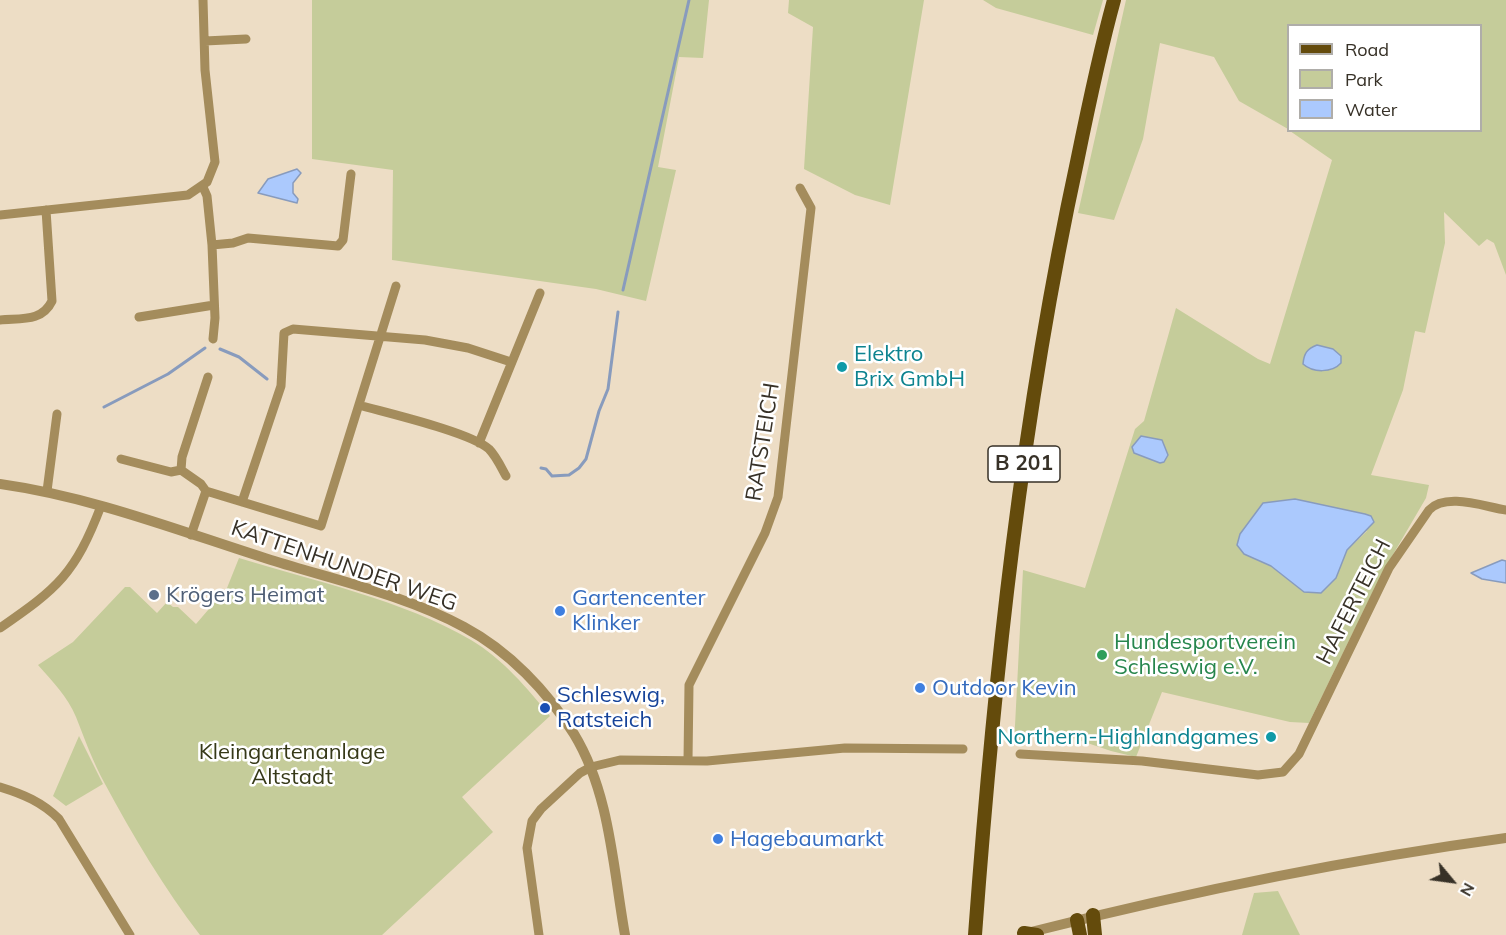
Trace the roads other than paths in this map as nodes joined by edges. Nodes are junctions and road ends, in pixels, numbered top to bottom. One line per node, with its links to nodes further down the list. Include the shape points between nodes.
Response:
1 (203, 0): 4 (street)
2 (1114, 0): 46 (main road, B 201, via 1059,244 1029,424 1001,647)
3 (246, 39): 4 (street)
4 (205, 41): 6 (street, via 215,162)
5 (351, 174): 10 (street, via 343,240 338,246 248,238)
6 (203, 187): 8 (street, via 188,195); 10 (street)
7 (800, 188): 36 (street, RATSTEICH, via 811,208 778,497 765,533 689,685)
8 (46, 210): 9 (street); 15 (street, via 52,301 40,316)
9 (0, 215)
10 (212, 245): 13 (street)
11 (396, 286): 16 (street)
12 (540, 293): 18 (street)
13 (214, 305): 14 (street); 17 (street)
14 (139, 317)
15 (0, 320)
16 (381, 337): 18 (street, via 468,348); 20 (street); 29 (street, via 324,329 293,329 284,333 281,386)
17 (213, 339)
18 (511, 362): 22 (street)
19 (208, 377): 24 (street)
20 (360, 405): 22 (street); 29 (street, via 321,526)
21 (57, 414): 27 (street)
22 (479, 443): 25 (street, via 493,453)
23 (122, 459): 24 (street, via 171,472)
24 (181, 470): 28 (street)
25 (506, 476)
26 (0, 484): 27 (street, KATTENHUNDER WEG)
27 (47, 491): 30 (street, KATTENHUNDER WEG)
28 (206, 491): 29 (street); 32 (street)
29 (242, 502)
30 (101, 506): 32 (street, KATTENHUNDER WEG); 33 (street, via 68,575)
31 (1506, 510): 35 (street, HAFERTEICH, via 1451,501 1435,504 1429,510 1389,568 1313,728 1299,754 1283,772 1258,775 1142,761)
32 (191, 535): 37 (street, KATTENHUNDER WEG, via 399,600 465,627 515,663 539,688 574,734)
33 (0, 628)
34 (963, 749): 36 (street, via 844,747)
35 (1020, 754)
36 (688, 760): 37 (street, via 620,760)
37 (591, 767): 44 (street, via 580,772 532,821 527,848); 45 (street, KATTENHUNDER WEG, via 608,827)
38 (0, 787): 43 (street, via 25,795 59,819)
39 (1506, 838): 40 (street, via 1307,869)
40 (1093, 915): 41 (street); 48 (main road)
41 (1077, 920): 42 (street); 47 (main road)
42 (1026, 934)
43 (130, 935)
44 (539, 935)
45 (625, 935)
46 (975, 935)
47 (1080, 935)
48 (1095, 935)

